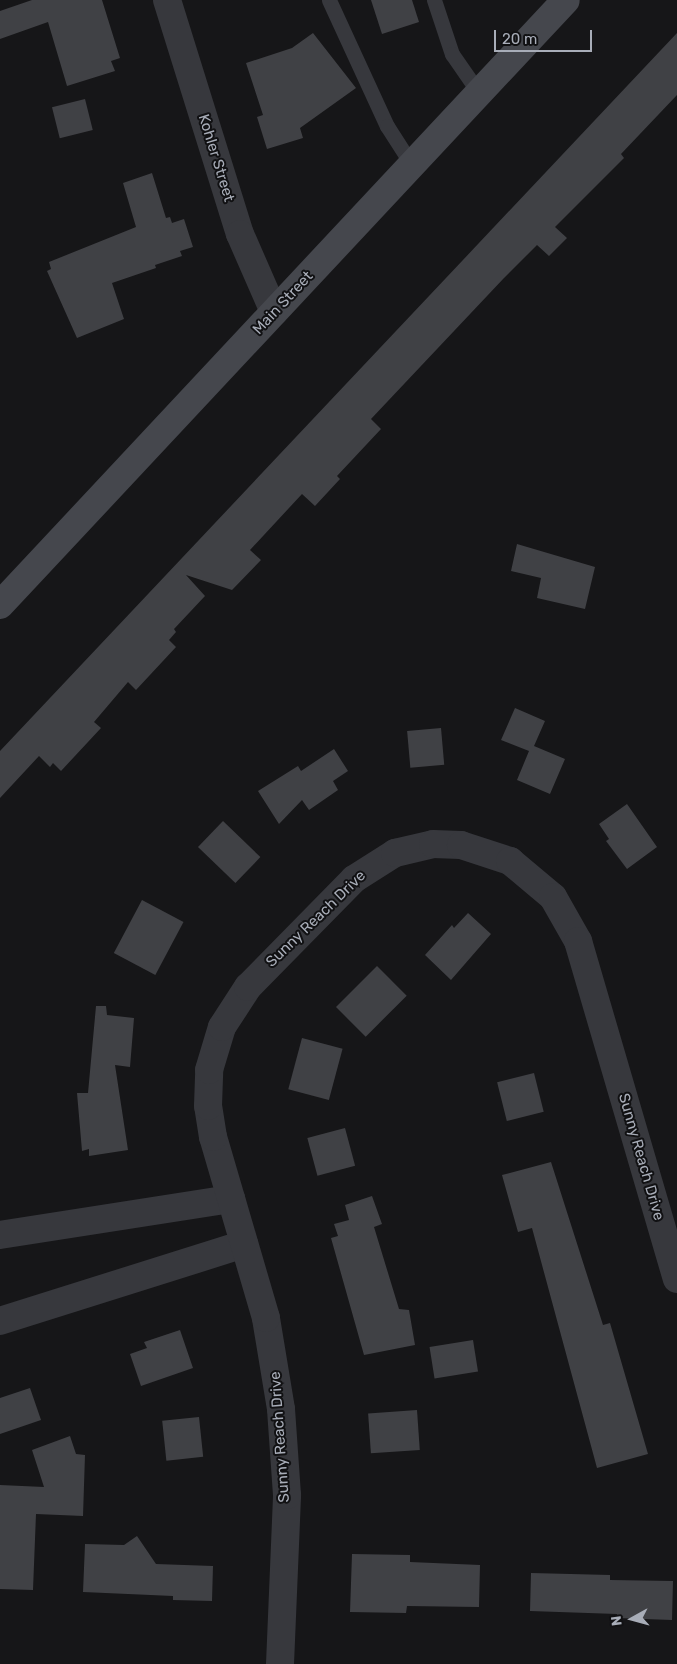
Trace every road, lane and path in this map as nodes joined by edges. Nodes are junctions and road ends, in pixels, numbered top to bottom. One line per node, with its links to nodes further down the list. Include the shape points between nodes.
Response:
1 (168, 0): 7 (street, Kohler Street, via 240,234)
2 (329, 0): 6 (lane, via 387,126)
3 (564, 1): 5 (main road, Main Street)
4 (438, 2): 5 (lane, via 452,54)
5 (479, 93): 6 (main road, Main Street)
6 (412, 165): 7 (main road, Main Street)
7 (274, 312): 8 (main road, Main Street)
8 (0, 606)
9 (231, 1199): 10 (street); 11 (street, Sunny Reach Drive); 12 (street, Sunny Reach Drive, via 213,1137 208,1084 217,1038 237,1002 312,920 369,867 395,853 420,846 473,847 496,854 528,873 553,897 574,932)
10 (0, 1235)
11 (244, 1244): 13 (street); 14 (street, Sunny Reach Drive, via 266,1318 283,1426 287,1495)
12 (677, 1279)
13 (0, 1321)
14 (280, 1664)

